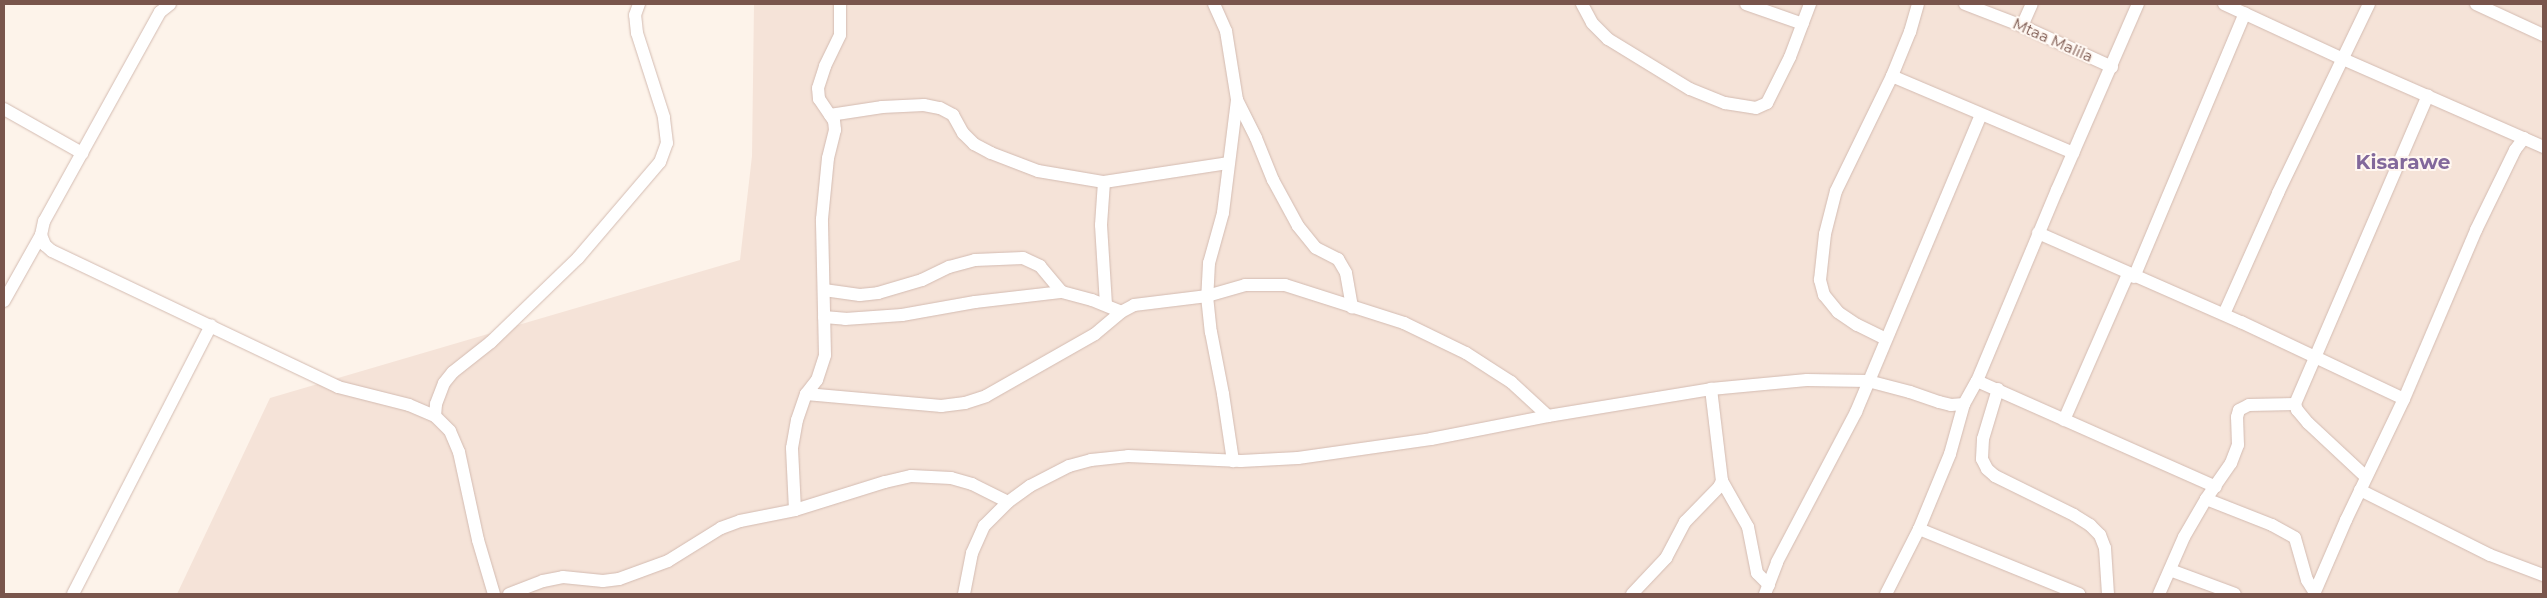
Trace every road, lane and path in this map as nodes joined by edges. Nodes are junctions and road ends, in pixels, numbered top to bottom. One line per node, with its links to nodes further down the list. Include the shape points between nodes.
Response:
1 (639, 4): 56 (street, via 635,15 637,33 664,117 667,143 660,162 578,258 491,342 453,372 444,383)
2 (840, 4): 25 (street, via 840,35 818,88 819,99)
3 (1214, 4): 23 (street, via 1226,31)
4 (1582, 4): 16 (street, via 1592,23 1608,39 1682,84 1725,103 1756,108 1767,103)
5 (1746, 4): 16 (street)
6 (1810, 4): 16 (street)
7 (1918, 4): 21 (street)
8 (1965, 4): 17 (street, Mtaa Malila)
9 (2032, 4): 17 (street)
10 (2138, 4): 20 (street)
11 (2224, 4): 15 (street)
12 (2369, 4): 19 (street)
13 (2476, 4): 18 (street)
14 (160, 6): 29 (street)
15 (2245, 13): 19 (street); 35 (street)
16 (1803, 24)
17 (2022, 26): 20 (street, Mtaa Malila)
18 (2543, 36)
19 (2343, 59): 22 (street); 43 (street)
20 (2112, 67): 30 (street)
21 (1892, 76): 26 (street); 46 (street, via 1836,191 1824,234 1820,280 1824,295 1838,312)
22 (2428, 95): 27 (street); 47 (street, via 2382,207)
23 (1237, 100): 31 (street); 41 (street, via 1298,226 1316,248 1338,259 1346,273)
24 (4, 109): 29 (street)
25 (830, 115): 32 (street, via 882,107 924,105 940,108 953,115 963,134 974,144 991,153 1038,170); 36 (street, via 835,130 828,158 822,219)
26 (1981, 115): 30 (street); 46 (street)
27 (2524, 138): 28 (street); 53 (street, via 2476,230)
28 (2543, 147)
29 (82, 153): 34 (street, via 44,221)
30 (2073, 153): 33 (street)
31 (1228, 163): 32 (street); 38 (street, via 1223,213 1209,263)
32 (1104, 182): 40 (street, via 1101,225)
33 (2038, 233): 35 (street); 48 (street)
34 (41, 235): 39 (street); 45 (street, via 52,251)
35 (2131, 275): 43 (street); 58 (street)
36 (824, 290): 37 (street, via 860,295 878,293 922,280 949,267 975,260 1011,257 1023,258 1040,266); 44 (street)
37 (1062, 292): 40 (street); 44 (street, via 902,315 845,319)
38 (1207, 296): 41 (street, via 1246,285 1285,285); 42 (street, via 1134,305); 59 (street)
39 (4, 301)
40 (1106, 305): 42 (street)
41 (1352, 307): 57 (street, via 1404,323 1466,352 1512,382)
42 (1121, 312): 52 (street, via 1095,334 986,396 965,403 941,406)
43 (2224, 314): 47 (street)
44 (824, 317): 52 (street, via 825,354 817,380)
45 (211, 325): 56 (street, via 338,387 409,404); 71 (street)
46 (1886, 339): 49 (street)
47 (2313, 358): 53 (street); 55 (street)
48 (1977, 381): 51 (street); 54 (street)
49 (1868, 382): 50 (street, via 1807,380); 54 (street, via 1951,405); 70 (street, via 1856,412 1777,562)
50 (1710, 389): 57 (street); 61 (street)
51 (1998, 389): 58 (street); 78 (street, via 1983,439 1982,459 1987,469 2074,514 2100,535 2105,548)
52 (806, 394): 66 (street, via 792,448)
53 (2404, 399): 60 (street)
54 (1964, 404): 67 (street, via 1950,454)
55 (2295, 404): 60 (street, via 2308,423); 62 (street, via 2249,405 2239,410 2238,444)
56 (435, 416): 72 (street, via 450,432 458,452)
57 (1548, 416): 59 (street, via 1431,439 1298,458)
58 (2064, 420): 62 (street)
59 (1233, 461): 65 (street, via 1128,456 1091,460 1069,466 1030,486)
60 (2366, 477): 63 (street)
61 (1722, 481): 70 (street, via 1748,527 1757,573); 75 (street, via 1720,487 1685,522 1666,558)
62 (2216, 487): 64 (street)
63 (2360, 490): 69 (street, via 2490,556); 81 (street)
64 (2206, 499): 68 (street); 81 (street, via 2272,525 2294,538 2307,580)
65 (1008, 502): 66 (street, via 972,484 950,478 911,476); 74 (street, via 984,526 972,553)
66 (794, 510): 73 (street, via 721,528 668,561 620,579 603,581 563,577 543,580)
67 (1919, 529): 76 (street); 77 (street)
68 (2170, 570): 79 (street); 80 (street)
69 (2543, 575)
70 (1767, 589)
71 (73, 594)
72 (494, 594)
73 (509, 594)
74 (964, 594)
75 (1632, 594)
76 (1886, 594)
77 (2079, 594)
78 (2108, 594)
79 (2159, 594)
80 (2235, 594)
81 (2315, 594)

